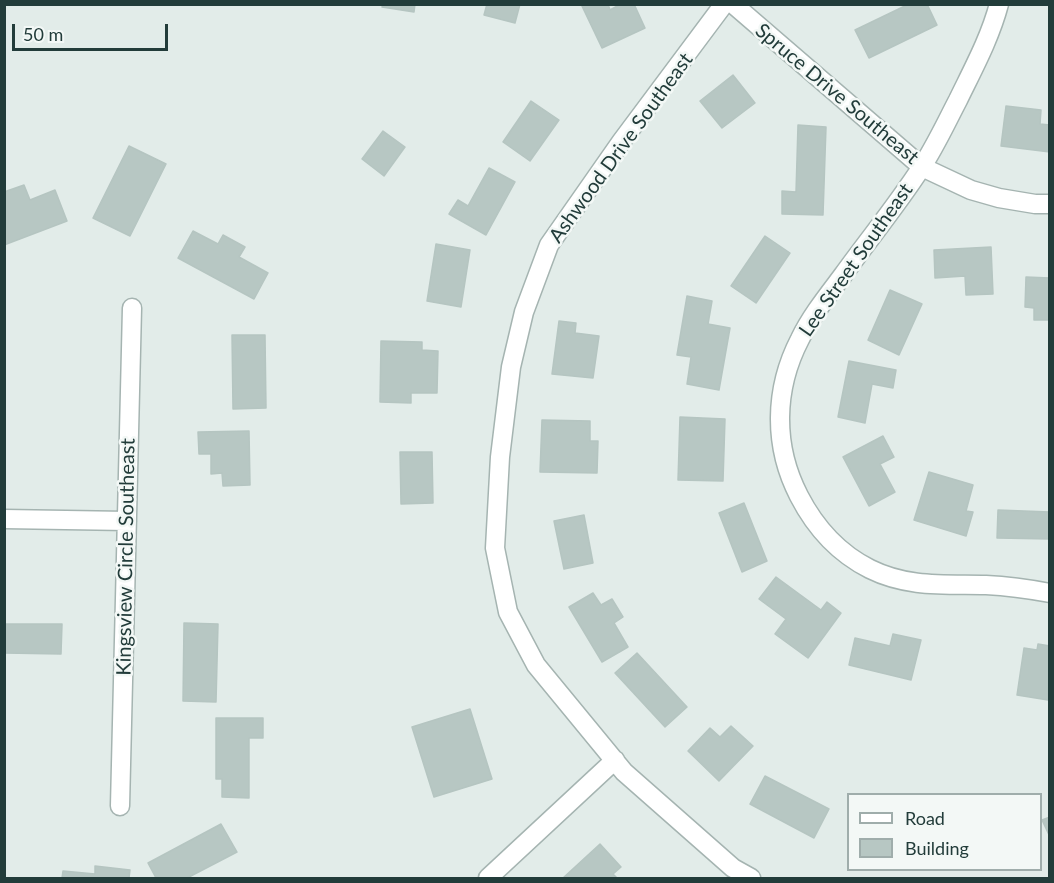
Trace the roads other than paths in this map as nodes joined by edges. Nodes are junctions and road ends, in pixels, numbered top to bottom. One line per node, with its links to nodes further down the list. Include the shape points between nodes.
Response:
1 (724, 4): 10 (street, Ashwood Drive Southeast, via 549,245 524,312 511,367 495,548 508,612 536,666)
2 (733, 4): 4 (street, Spruce Drive Southeast)
3 (999, 4): 4 (street, Lee Street Southeast, via 974,67)
4 (922, 167): 5 (street, Spruce Drive Southeast, via 971,190); 9 (street, Lee Street Southeast, via 800,339 781,398 779,429 784,460 809,515 829,540 871,569 928,585 987,585)
5 (1050, 204)
6 (132, 308): 8 (street, Kingsview Circle Southeast)
7 (4, 519): 8 (street)
8 (127, 521): 11 (street, Kingsview Circle Southeast)
9 (1050, 593)
10 (615, 760): 12 (street); 13 (street, Ashwood Drive Southeast, via 733,868)
11 (120, 806)
12 (488, 879)
13 (751, 879)

